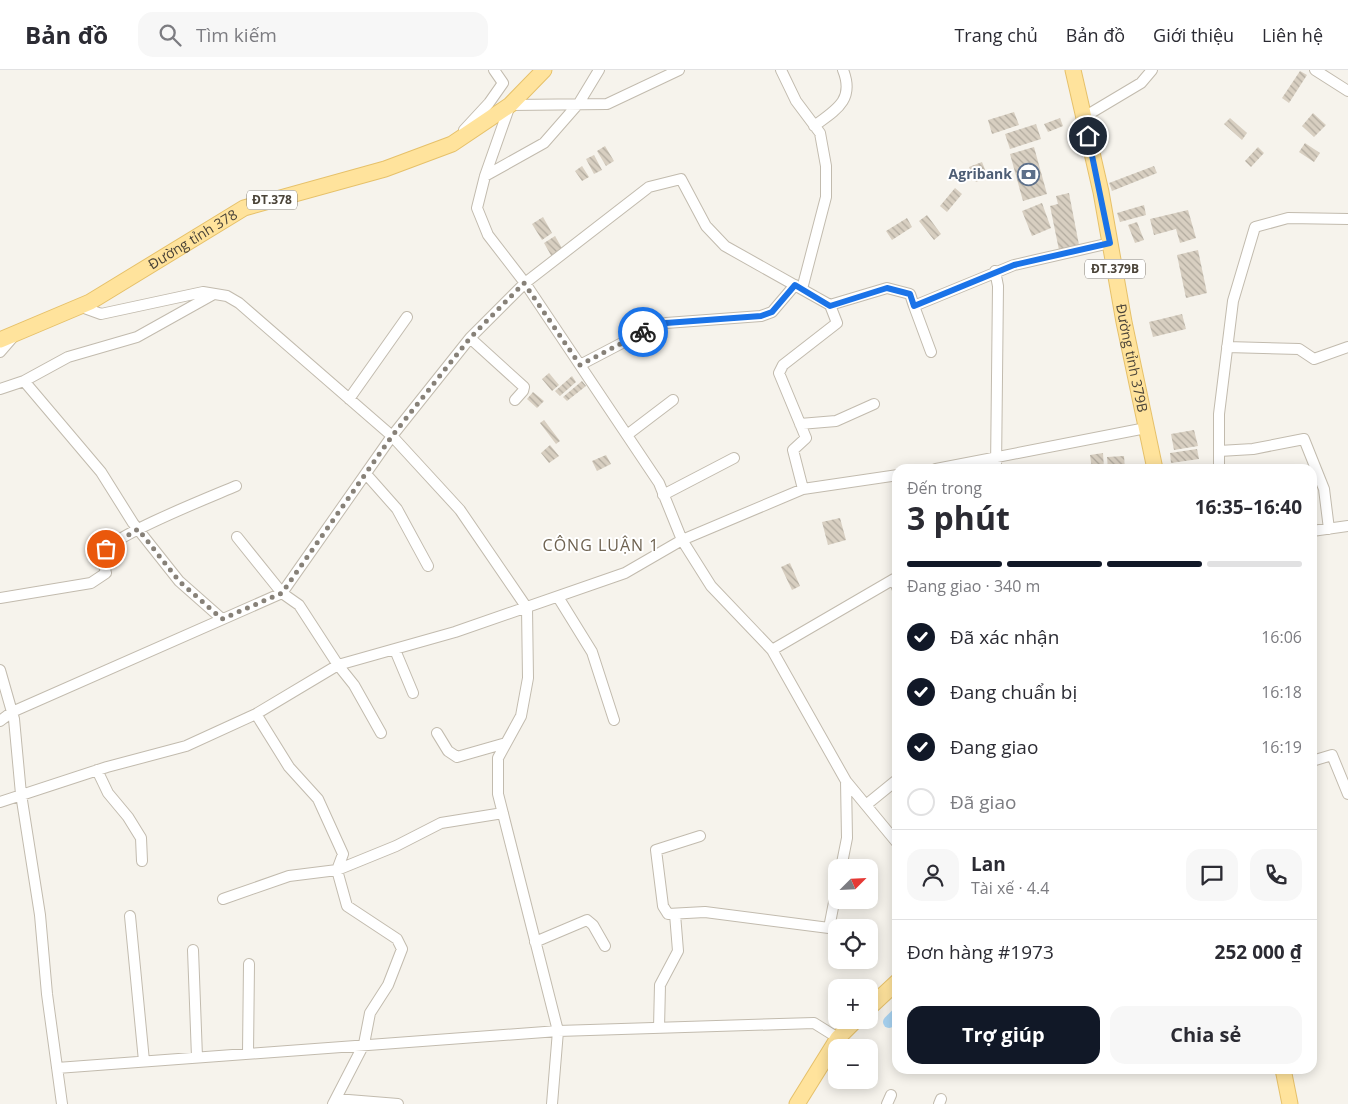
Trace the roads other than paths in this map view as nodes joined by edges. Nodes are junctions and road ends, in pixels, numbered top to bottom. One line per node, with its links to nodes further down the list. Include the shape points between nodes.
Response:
1 (494, 70): 15 (street, via 502,83 489,103)
2 (544, 70): 12 (main road, Đường tỉnh 378 / ĐT.378)
3 (598, 70): 11 (street)
4 (679, 70): 11 (street, via 607,104)
5 (781, 70): 14 (street, via 796,101)
6 (843, 70): 14 (street, via 847,85 844,100 838,110)
7 (1073, 70): 13 (main road, Đường tỉnh 379B / ĐT.379B)
8 (1152, 70): 13 (street, via 1141,83)
9 (1315, 70): 10 (street)
10 (1348, 91)
11 (579, 103): 12 (street); 16 (street, via 544,143)
12 (510, 105): 15 (main road, Đường tỉnh 378 / ĐT.378); 16 (street)
13 (1084, 117): 18 (main road, Đường tỉnh 379B / ĐT.379B)
14 (814, 126): 21 (street, via 820,133 826,166 826,197)
15 (452, 144): 23 (main road, Đường tỉnh 378 / ĐT.378, via 385,169 244,208 201,232 142,272)
16 (485, 176): 20 (street, via 476,208 488,235)
17 (1348, 219): 29 (street, via 1288,218 1255,227 1232,301)
18 (1110, 243): 19 (street); 41 (main road, Đường tỉnh 379B / ĐT.379B)
19 (995, 271): 25 (street); 45 (street, via 998,286)
20 (524, 283): 21 (street, via 649,187 681,179 706,226 725,246); 28 (street); 33 (street)
21 (799, 287): 24 (street); 33 (street, via 772,312 761,316 666,323)
22 (214, 294): 23 (street, via 203,292 101,314); 34 (street, via 138,337 68,357); 36 (street, via 239,302)
23 (79, 306): 27 (main road, Đường tỉnh 378 / ĐT.378)
24 (830, 306): 25 (street, via 887,288 910,294); 40 (street, via 837,323 782,365 779,373)
25 (914, 306): 32 (street)
26 (407, 317): 36 (street)
27 (7, 338): 31 (street)
28 (470, 338): 37 (street, via 524,387); 43 (street)
29 (1227, 347): 30 (street, via 1299,349 1314,359); 44 (street, via 1219,414)
30 (1348, 347)
31 (0, 352)
32 (931, 352)
33 (580, 365): 42 (street)
34 (24, 381): 35 (street); 59 (street, via 102,472)
35 (0, 389)
36 (349, 399): 43 (street)
37 (515, 400)
38 (672, 400): 42 (street)
39 (874, 404): 40 (street, via 836,421)
40 (800, 424): 56 (street, via 806,438 793,450)
41 (1146, 428): 45 (street); 49 (main road, Đường tỉnh 379B / ĐT.379B)
42 (627, 435): 57 (street, via 659,483)
43 (392, 436): 53 (street); 69 (street, via 460,510)
44 (1219, 451): 50 (street); 51 (street, via 1253,449 1304,439)
45 (995, 457): 47 (street); 48 (street)
46 (734, 458): 57 (street)
47 (961, 464)
48 (996, 464)
49 (1154, 464)
50 (1219, 464)
51 (1314, 464)
52 (1317, 472): 60 (street, via 1324,489)
53 (366, 474): 64 (street, via 397,509); 66 (street)
54 (892, 476): 56 (street)
55 (236, 486): 59 (street)
56 (803, 489): 63 (street)
57 (663, 495): 63 (street)
58 (1348, 526): 60 (street)
59 (138, 529): 68 (street, via 106,549 102,558 106,573 91,582); 70 (street, via 179,581)
60 (1329, 529): 61 (street)
61 (1317, 530)
62 (237, 537): 66 (street)
63 (682, 540): 67 (street, via 625,573); 72 (street, via 711,586)
64 (428, 566)
65 (892, 580): 72 (street)
66 (282, 593): 70 (street); 73 (street, via 299,605)
67 (558, 596): 69 (street); 78 (street, via 592,652)
68 (0, 598)
69 (527, 608): 71 (street); 82 (street, via 528,678 521,716)
70 (222, 619): 76 (street)
71 (395, 650): 73 (street); 75 (street)
72 (772, 650): 85 (street)
73 (338, 665): 77 (street); 80 (street, via 354,685)
74 (0, 670): 76 (street)
75 (413, 693)
76 (12, 712): 79 (street); 87 (street)
77 (256, 714): 84 (street, via 186,746); 96 (street, via 289,767 318,799 343,854)
78 (614, 720)
79 (0, 721)
80 (381, 733)
81 (437, 733): 82 (street, via 448,751 457,757)
82 (506, 743): 91 (street, via 498,758 498,794)
83 (1317, 760): 88 (street, via 1332,755)
84 (97, 770): 87 (street); 95 (street, via 108,793 141,838)
85 (846, 781): 90 (street); 94 (street, via 847,838)
86 (892, 784): 90 (street)
87 (21, 794): 89 (street); 115 (street, via 40,915)
88 (1348, 794)
89 (0, 802)
90 (866, 805): 93 (street)
91 (503, 813): 96 (street, via 441,823); 101 (street)
92 (700, 836): 99 (street, via 659,848 655,853 664,910)
93 (892, 837)
94 (843, 859)
95 (142, 861)
96 (337, 870): 97 (street, via 289,876); 111 (street, via 347,906 397,939 402,949 388,985 370,1013)
97 (223, 900)
98 (833, 909): 99 (street, via 829,928 705,912)
99 (675, 914): 107 (street, via 678,951 660,985)
100 (130, 916): 114 (street)
101 (535, 942): 102 (street, via 586,920 593,925); 109 (street)
102 (605, 946)
103 (193, 950): 113 (street)
104 (250, 964): 112 (street)
105 (892, 987): 106 (main road)
106 (878, 1000)
107 (659, 1028): 109 (street); 110 (street, via 814,1023)
108 (847, 1029): 110 (main road)
109 (558, 1032): 111 (street); 120 (street)
110 (838, 1038): 121 (main road)
111 (364, 1044): 112 (street); 117 (street)
112 (248, 1053): 113 (street)
113 (197, 1057): 114 (street)
114 (144, 1061): 115 (street)
115 (57, 1068): 118 (street)
116 (1284, 1074): 122 (main road)
117 (335, 1102): 119 (street)
118 (62, 1104)
119 (398, 1104)
120 (552, 1104)
121 (797, 1104)
122 (1290, 1104)

